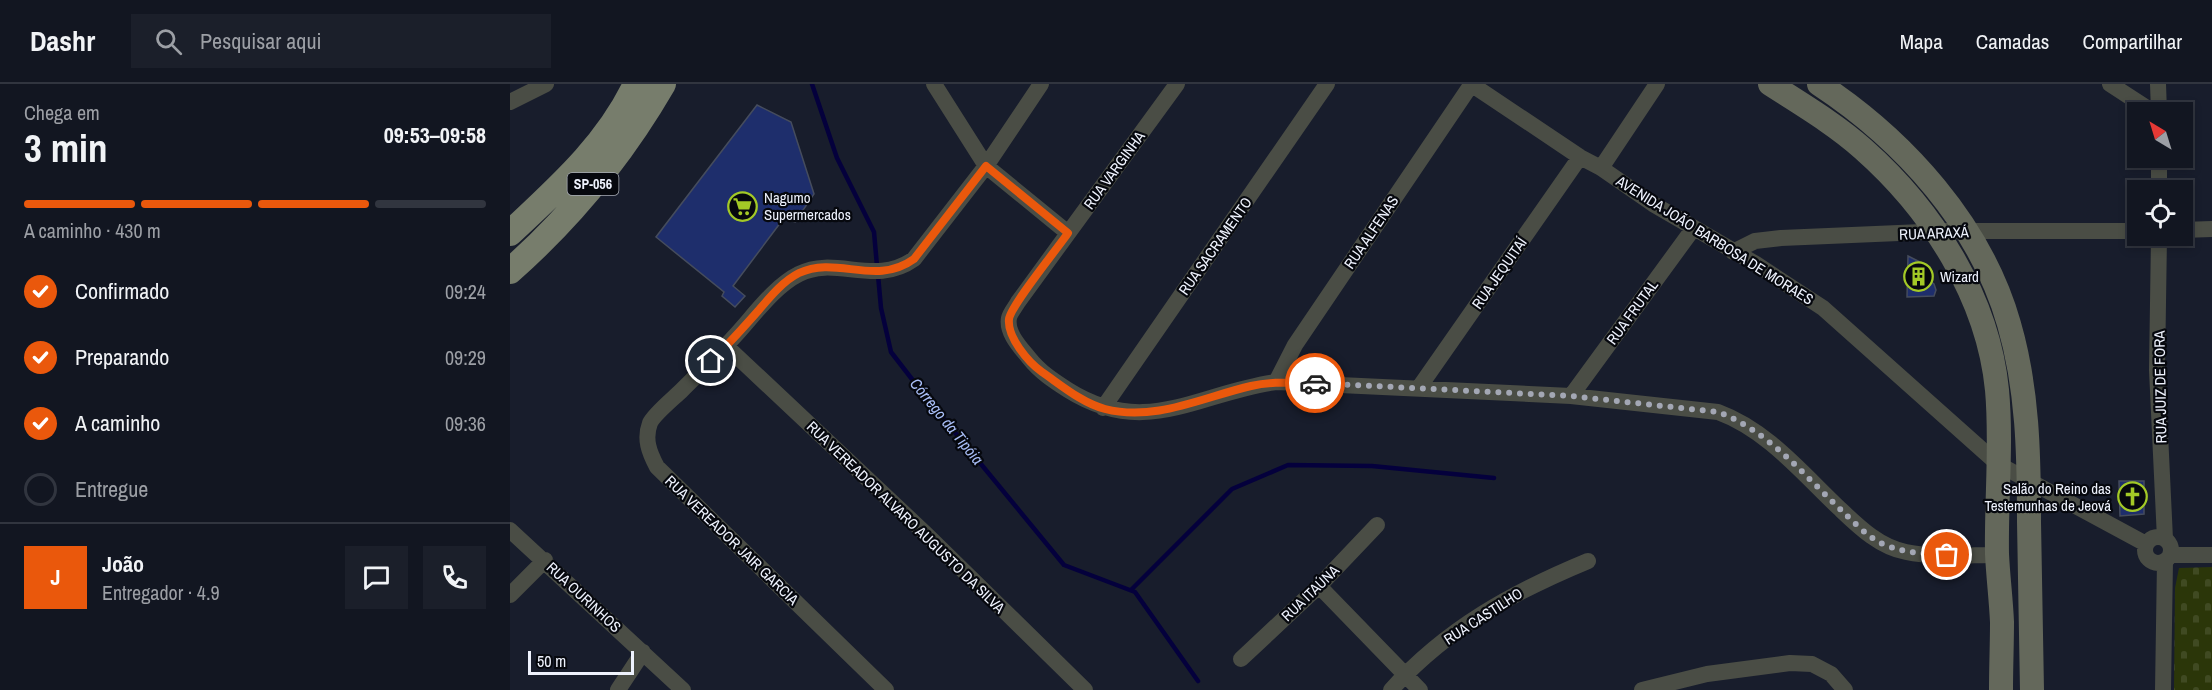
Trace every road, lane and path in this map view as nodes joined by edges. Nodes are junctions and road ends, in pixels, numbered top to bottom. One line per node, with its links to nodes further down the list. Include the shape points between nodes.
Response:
1 (546, 84): 14 (street)
2 (636, 84): 26 (main road, SP-056, via 623,112 584,161)
3 (663, 84): 30 (main road, SP-056, via 631,135 580,200 542,243)
4 (934, 84): 18 (street)
5 (1041, 84): 18 (street)
6 (1176, 84): 27 (street, RUA VARGINHA)
7 (1327, 84): 35 (street, RUA SACRAMENTO)
8 (1471, 84): 17 (street, AVENIDA JOÃO BARBOSA DE MORAES); 32 (street, RUA ALFENAS, via 1294,345)
9 (1657, 84): 19 (street)
10 (1770, 84): 25 (main road, via 1864,150)
11 (1819, 84): 23 (main road, via 1852,105 1893,141)
12 (2110, 84): 15 (street)
13 (2158, 84): 16 (street)
14 (510, 102)
15 (2138, 102)
16 (2159, 102)
17 (1580, 157): 19 (street, AVENIDA JOÃO BARBOSA DE MORAES); 33 (street, RUA JEQUITAÍ)
18 (986, 166): 27 (street); 31 (street, RUA VEREADOR JAIR GARCIA, via 914,259 903,267 867,272 818,268 799,273)
19 (1601, 168): 20 (street, AVENIDA JOÃO BARBOSA DE MORAES)
20 (1693, 229): 29 (street, AVENIDA JOÃO BARBOSA DE MORAES); 34 (street, RUA FRUTAL)
21 (2212, 229): 22 (street)
22 (2193, 230)
23 (1966, 231): 24 (street, RUA ARAXÁ); 25 (street, RUA ARAXÁ); 37 (main road, via 1992,277 2010,325 2025,397)
24 (2127, 231)
25 (1936, 232): 29 (street, RUA ARAXÁ, via 1781,238 1755,242); 36 (main road, via 1961,273 1984,328 1997,388)
26 (510, 233)
27 (1068, 233): 35 (street, RUA VARGINHA, via 1018,302 1009,318 1011,332 1037,369)
28 (2159, 246): 41 (street, RUA JUIZ DE FORA, via 2157,370)
29 (1733, 252): 36 (street, AVENIDA JOÃO BARBOSA DE MORAES, via 1823,308)
30 (510, 271)
31 (726, 346): 53 (street, RUA VEREADOR JAIR GARCIA, via 651,421 647,438 650,454 668,478); 54 (street, RUA VEREADOR ALVARO AUGUSTO DA SILVA)
32 (1276, 382): 33 (street, RUA VARGINHA); 35 (street, RUA VARGINHA, via 1149,413)
33 (1418, 388): 34 (street, RUA VARGINHA)
34 (1571, 396): 42 (street, RUA VARGINHA, via 1718,412 1761,435 1881,543 1906,552)
35 (1103, 408)
36 (1998, 464): 37 (street, AVENIDA JOÃO BARBOSA DE MORAES); 42 (main road)
37 (2029, 482): 40 (street, AVENIDA JOÃO BARBOSA DE MORAES); 60 (main road)
38 (1377, 525): 46 (street, RUA ITAÚNA)
39 (510, 530): 44 (street, RUA OURINHOS)
40 (2146, 544): 41 (street, via 2157,537); 41 (street, via 2149,560 2157,563)
41 (2167, 552): 43 (street); 61 (street, RUA JUIZ DE FORA)
42 (1997, 555): 59 (main road, via 2002,622)
43 (2212, 555)
44 (545, 560): 47 (street); 48 (street, RUA OURINHOS)
45 (1588, 561): 50 (street, RUA CASTILHO, via 1535,583 1458,629)
46 (1319, 586): 49 (street, RUA ITAÚNA); 50 (street)
47 (510, 595)
48 (643, 652): 51 (street); 52 (street, RUA OURINHOS)
49 (1241, 659)
50 (1405, 674): 55 (street, RUA CASTILHO); 56 (street)
51 (618, 690)
52 (682, 690)
53 (886, 690)
54 (1085, 690)
55 (1391, 690)
56 (1420, 690)
57 (1642, 690): 58 (street, via 1707,674 1790,663 1812,664 1831,674)
58 (1845, 690)
59 (2001, 690)
60 (2032, 690)
61 (2163, 690)

